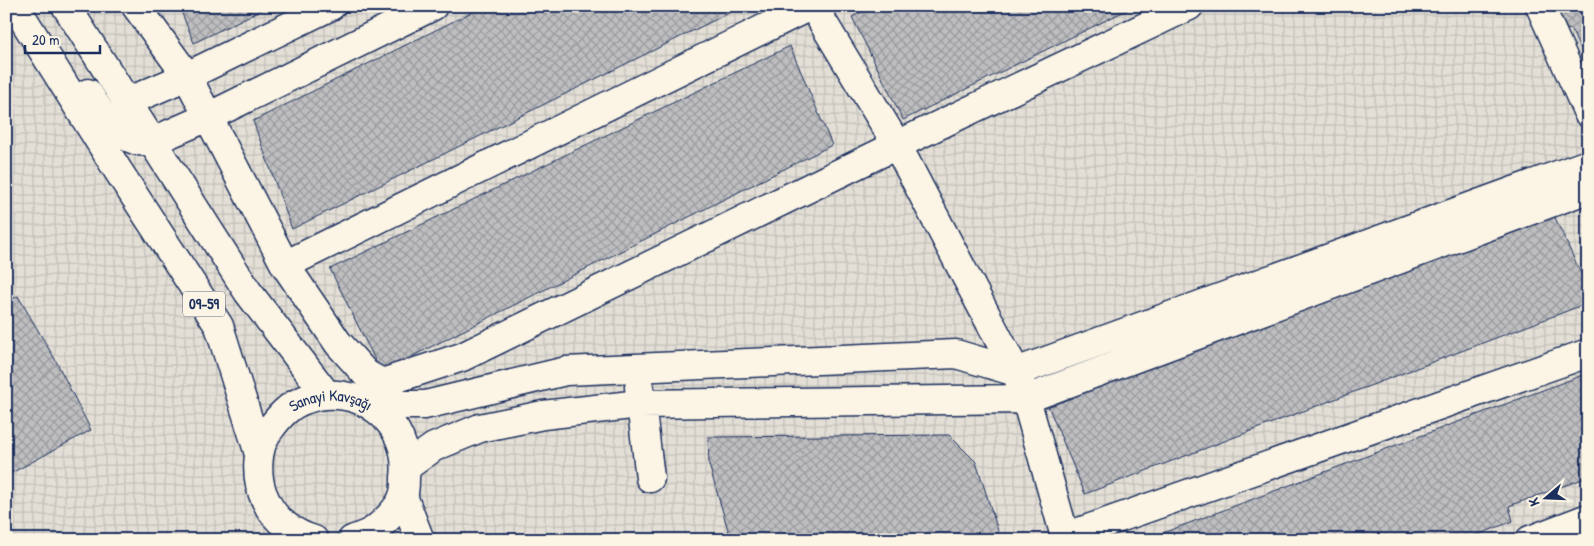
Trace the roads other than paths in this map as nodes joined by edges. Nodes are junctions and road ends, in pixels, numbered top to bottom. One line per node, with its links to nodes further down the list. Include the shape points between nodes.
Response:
1 (15, 6): 17 (street, 09-59)
2 (34, 6): 14 (street, via 108,120 123,134)
3 (66, 6): 11 (street, 09-59)
4 (136, 6): 10 (street)
5 (331, 6): 10 (street)
6 (433, 6): 13 (street)
7 (811, 6): 15 (street); 19 (street)
8 (1189, 6): 15 (street)
9 (1540, 6): 12 (street)
10 (187, 76): 11 (street); 13 (street)
11 (127, 102): 14 (street, 09-59)
12 (1588, 113)
13 (208, 117): 14 (street); 19 (street)
14 (151, 142): 17 (street); 23 (street, 09-59, via 248,292)
15 (897, 145): 19 (street, via 462,358 382,383 366,374 338,343); 22 (street)
16 (1588, 164): 22 (street)
17 (117, 169): 27 (street, 09-59, via 219,326)
18 (1588, 189): 24 (street)
19 (284, 265)
20 (1588, 353): 33 (street)
21 (637, 368): 22 (street, via 956,354); 25 (street); 26 (street, via 566,371 425,404)
22 (1016, 372): 24 (street)
23 (326, 394): 26 (street, Sanayi Kavşağı, via 350,396); 27 (street, Sanayi Kavşağı, via 302,400 282,413 268,432)
24 (1026, 399): 25 (street); 33 (street)
25 (640, 404): 28 (street, via 543,415 480,428 434,447); 29 (street)
26 (372, 405): 28 (street, Sanayi Kavşağı, via 390,422 402,443)
27 (259, 454): 32 (street, Sanayi Kavşağı, via 259,478 266,501 279,521)
28 (406, 467): 30 (street, Sanayi Kavşağı)
29 (650, 478)
30 (403, 496): 34 (street, Sanayi Kavşağı, via 391,514 373,531); 35 (street)
31 (1588, 518): 36 (street)
32 (307, 538)
33 (1066, 539)
34 (352, 540)
35 (420, 540)
36 (1530, 540)

